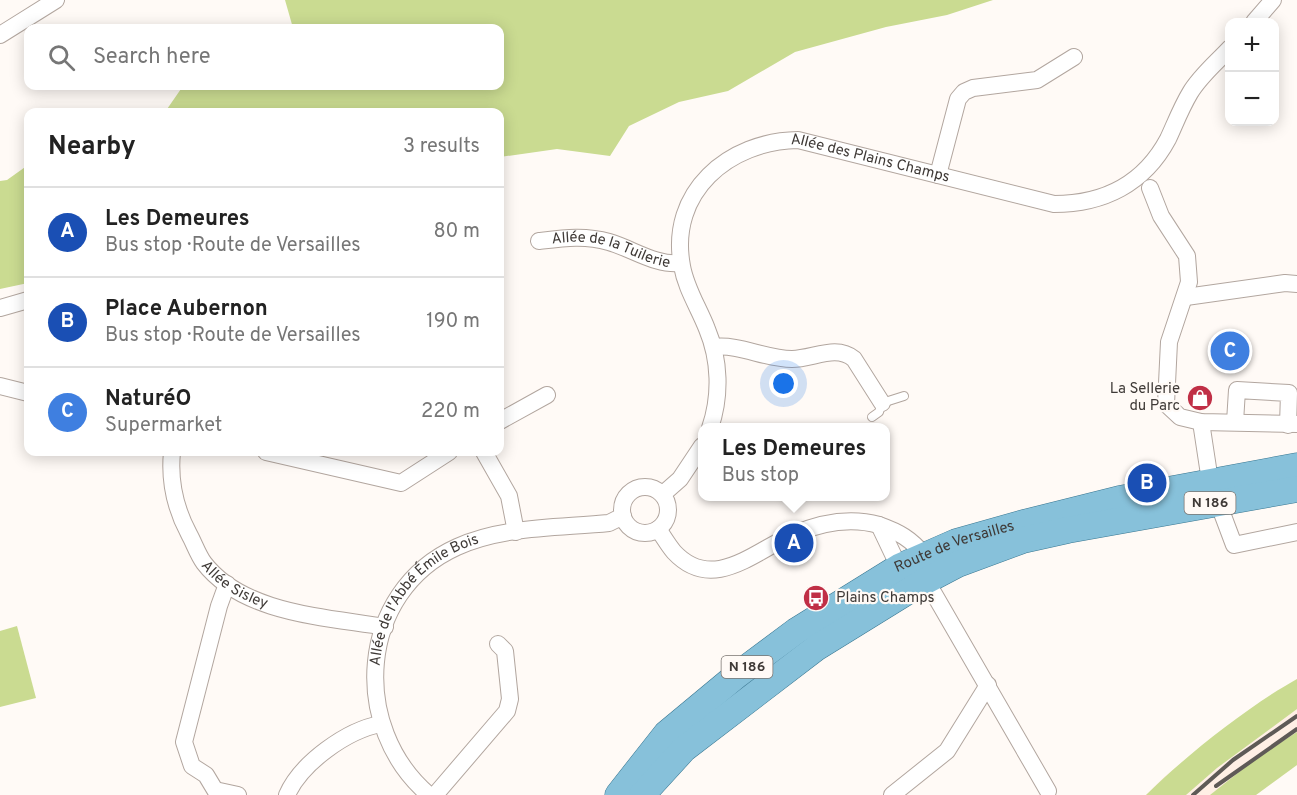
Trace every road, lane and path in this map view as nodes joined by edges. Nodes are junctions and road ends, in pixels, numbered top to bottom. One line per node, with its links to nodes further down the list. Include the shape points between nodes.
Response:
1 (56, 0): 4 (street)
2 (1273, 0): 3 (street)
3 (1257, 18)
4 (0, 35)
5 (1225, 54): 7 (street, Allée des Plains Champs, via 1190,93 1149,168 1103,198 1054,204)
6 (1074, 57): 7 (street, via 1037,80 964,92 957,102)
7 (938, 175): 10 (street, Allée des Plains Champs, via 798,140 755,145 736,154 703,182 684,220)
8 (1150, 188): 12 (street, via 1161,216 1187,256)
9 (539, 241): 10 (street, Allée de la Tuilerie, via 578,236 652,260)
10 (681, 263): 15 (street, Allée des Plains Champs)
11 (1297, 284): 12 (street)
12 (1186, 297): 23 (street, via 1169,342 1166,404 1180,417)
13 (24, 301): 14 (street)
14 (0, 308)
15 (714, 347): 20 (street, via 794,360 848,354); 25 (street, Allée des Plains Champs, via 717,396)
16 (0, 386): 17 (street)
17 (24, 392)
18 (547, 395): 22 (street)
19 (904, 396): 20 (lane)
20 (882, 403): 21 (lane)
21 (872, 417)
22 (504, 419)
23 (1201, 422): 24 (street); 34 (street)
24 (1236, 422): 26 (street); 26 (street, via 1237,390 1289,393)
25 (711, 423)
26 (1292, 424)
27 (698, 452): 35 (street, via 680,479)
28 (172, 456): 43 (street, Allée Sisley, via 170,475 179,515 204,563)
29 (283, 456): 30 (street, via 401,483)
30 (443, 456)
31 (486, 456): 39 (street, via 509,496)
32 (1297, 466): 34 (main road, Route de Versailles / N 186, via 1251,477)
33 (1297, 489): 34 (main road, Route de Versailles / N 186)
34 (1214, 492): 40 (street, via 1234,545); 42 (main road, Route de Versailles / N 186, via 1023,540)
35 (663, 494): 36 (street, via 649,486 633,489 624,498); 38 (street, via 668,513)
36 (622, 516): 38 (street, via 637,532); 39 (street, Allée de l'Abbé Émile Bois, via 609,523)
37 (879, 525): 38 (street, via 866,521 821,524 721,570 687,562 674,552); 41 (street); 42 (street, via 900,532)
38 (658, 529)
39 (516, 532): 44 (street, Allée de l'Abbé Émile Bois, via 474,539 436,559 405,589)
40 (1297, 532)
41 (899, 567): 42 (main road, Route de Versailles / N 186); 53 (main road, Route de Versailles / N 186, via 796,631 737,675 666,734)
42 (927, 574): 46 (street); 54 (main road, Route de Versailles / N 186, via 816,648 709,729 684,749)
43 (227, 584): 44 (street, Allée Sisley, via 269,606); 49 (street, via 184,742 192,766 206,775 215,789)
44 (385, 627): 47 (street, Allée de l'Abbé Émile Bois, via 374,685)
45 (498, 644): 52 (street, via 505,651 510,699 507,711)
46 (988, 685): 48 (street); 55 (street, via 947,751)
47 (381, 724): 50 (street, via 321,754 300,774); 51 (street, Allée de l'Abbé Émile Bois, via 395,758)
48 (1048, 791)
49 (238, 795)
50 (287, 795)
51 (429, 795)
52 (435, 795)
53 (618, 795)
54 (642, 795)
55 (892, 795)

